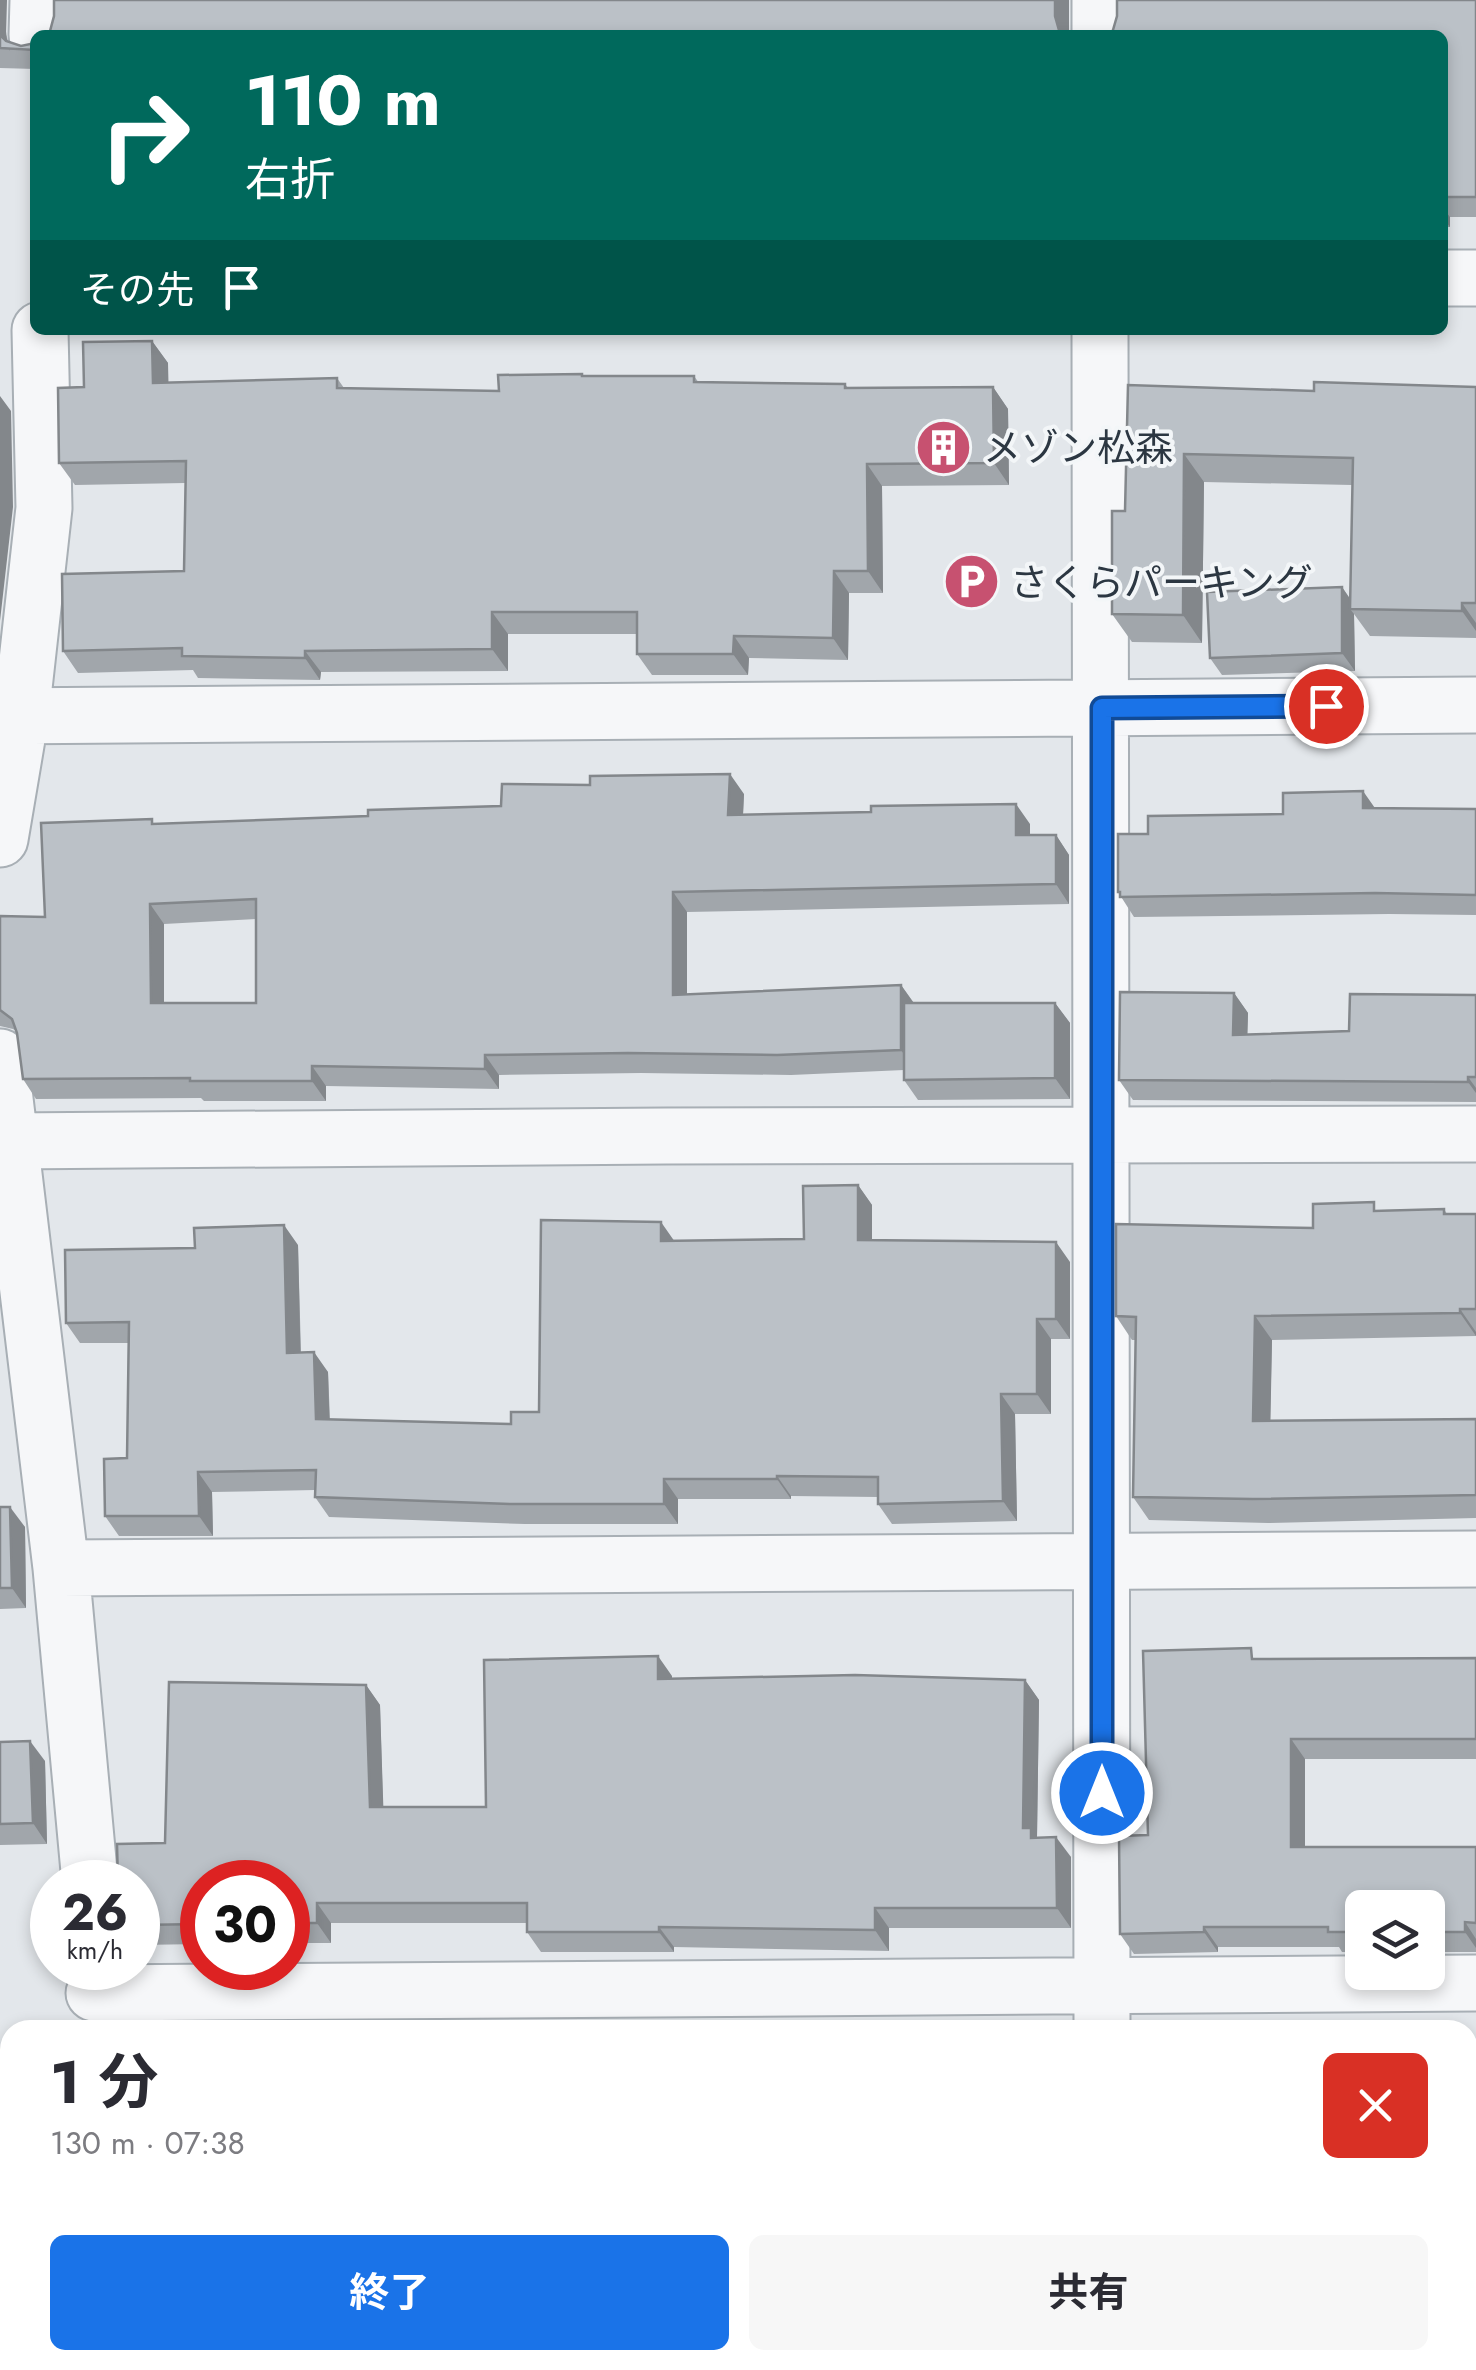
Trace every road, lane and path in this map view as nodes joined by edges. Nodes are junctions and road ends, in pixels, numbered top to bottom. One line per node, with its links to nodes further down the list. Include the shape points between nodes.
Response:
1 (38, 0): 3 (street)
2 (1100, 0): 4 (street)
3 (37, 30)
4 (1100, 30)
5 (1448, 278): 6 (street)
6 (1476, 278)
7 (40, 335): 11 (street, via 44,508)
8 (1100, 335): 10 (street)
9 (1476, 705): 10 (street)
10 (1102, 708): 11 (street); 14 (street)
11 (10, 716): 12 (street)
12 (0, 839)
13 (0, 1057): 16 (street)
14 (1102, 1134): 15 (street); 16 (street); 18 (street)
15 (1476, 1134)
16 (9, 1141): 19 (street)
17 (1476, 1559): 18 (street)
18 (1102, 1563): 19 (street); 23 (street)
19 (62, 1568): 20 (street)
20 (88, 1860)
21 (1476, 1982): 23 (street)
22 (91, 1997): 23 (street)
23 (1102, 2008)

